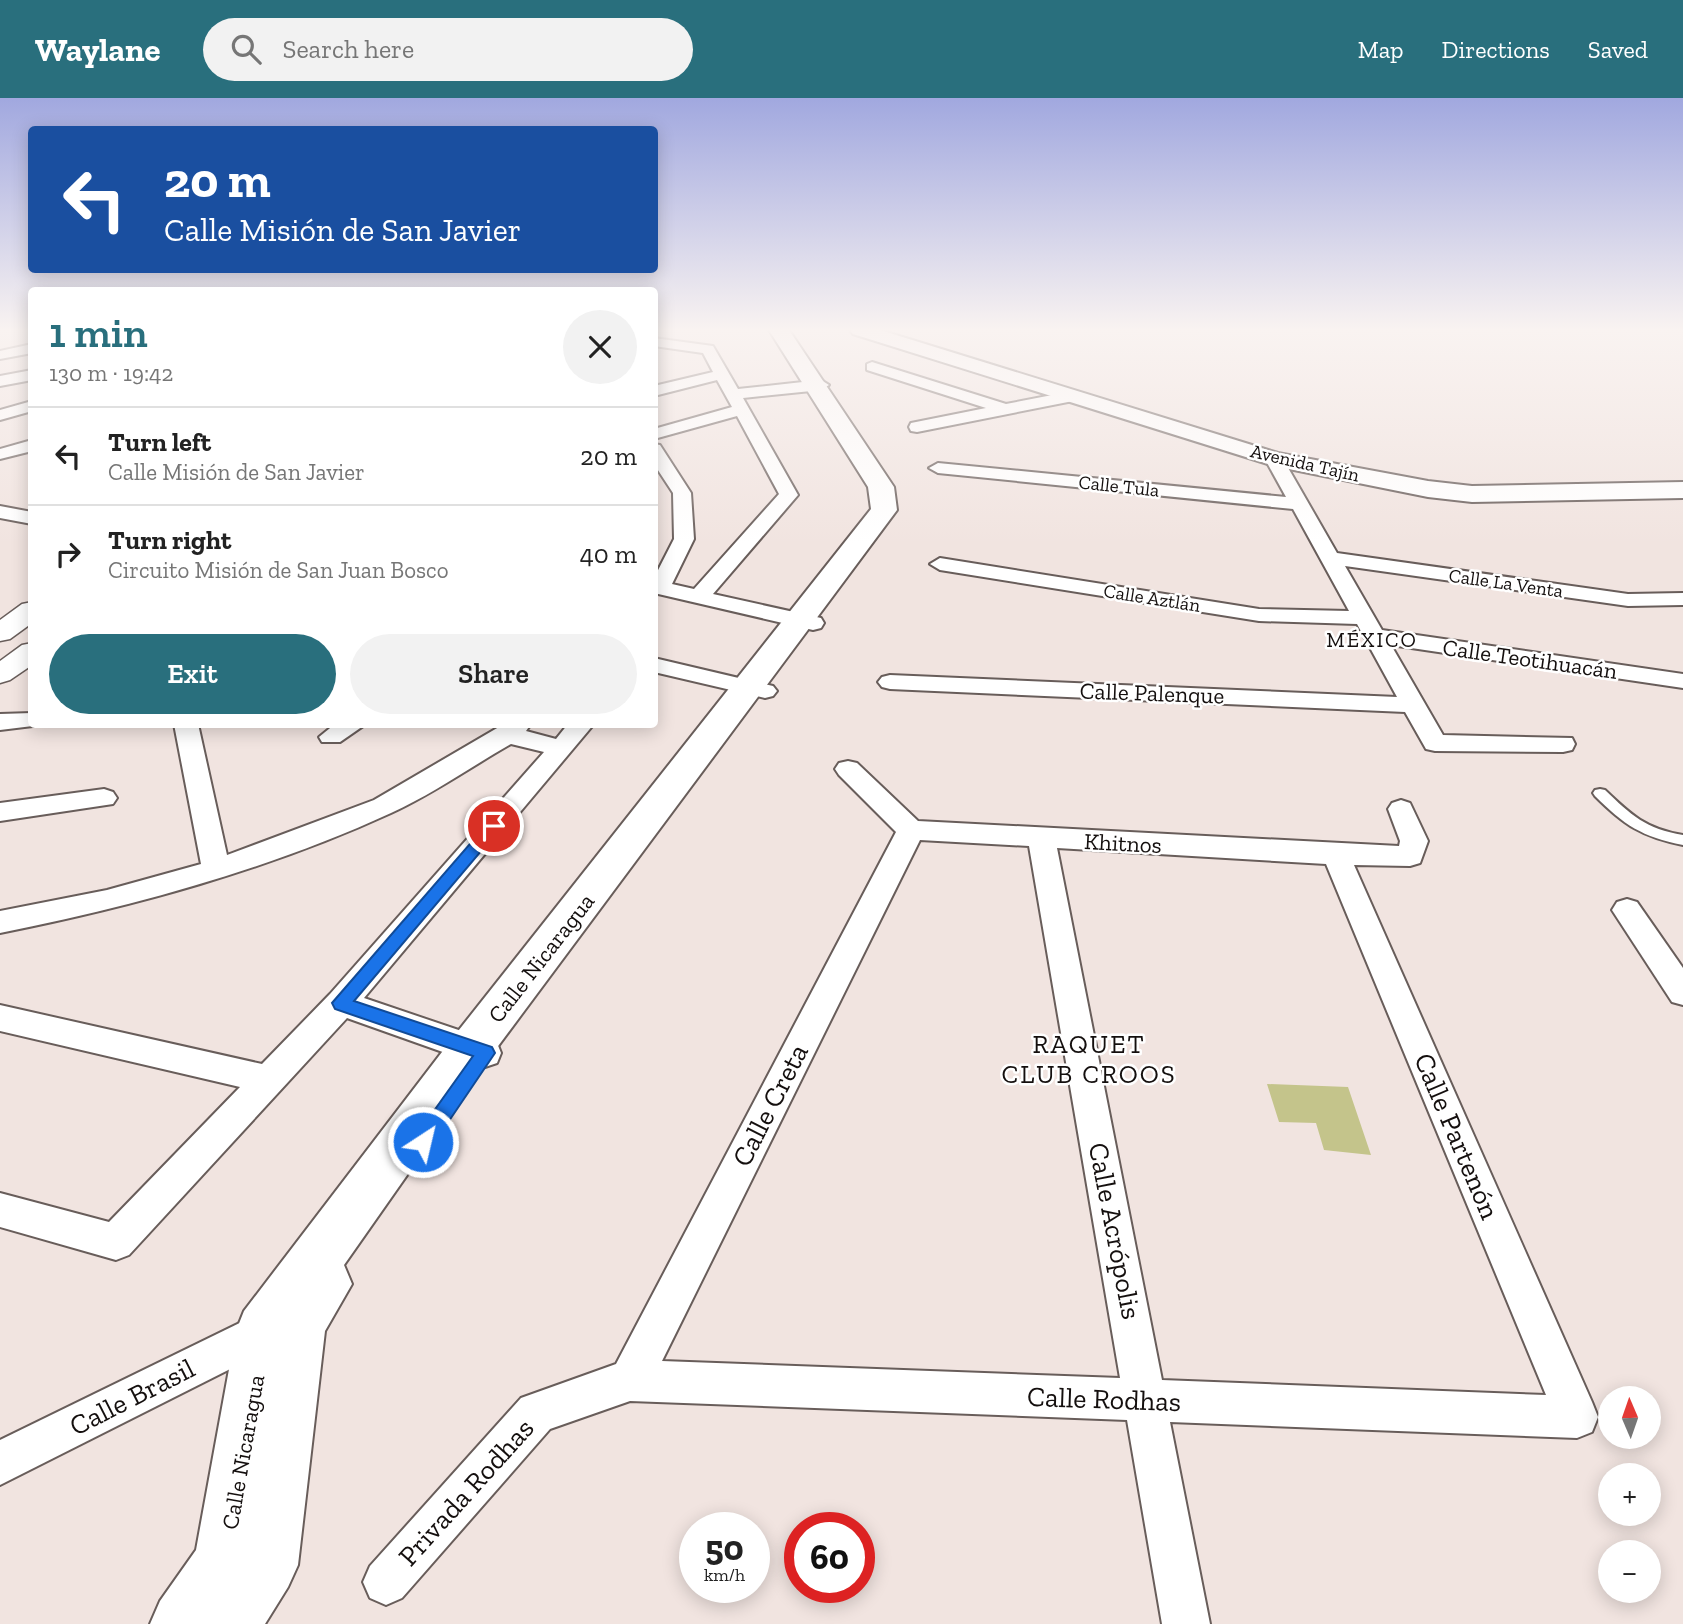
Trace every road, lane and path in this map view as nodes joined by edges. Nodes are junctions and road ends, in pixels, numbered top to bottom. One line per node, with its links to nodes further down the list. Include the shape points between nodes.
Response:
1 (742, 401): 6 (street)
2 (827, 401): 26 (main road, Calle Nicaragua, via 881,487 884,510)
3 (979, 401): 8 (street)
4 (1048, 401): 8 (street)
5 (1090, 401): 15 (main road, Avenida Tajín)
6 (738, 402): 11 (street); 23 (street, via 789,495)
7 (28, 407): 9 (street)
8 (1007, 410): 10 (street)
9 (0, 415)
10 (917, 426)
11 (658, 432)
12 (28, 445): 13 (street)
13 (0, 454)
14 (658, 455): 23 (street, via 682,493 684,539 660,588)
15 (1274, 459): 17 (main road, Avenida Tajín, via 1472,494); 18 (street)
16 (938, 468): 18 (street, Calle Tula)
17 (1683, 490)
18 (1299, 504): 21 (street)
19 (0, 512): 20 (street)
20 (28, 517)
21 (1329, 558): 24 (street, Calle La Venta, via 1628,600); 27 (street)
22 (940, 564): 27 (street, Calle Aztlán, via 1259,615)
23 (698, 598): 26 (street)
24 (1683, 599)
25 (28, 613): 28 (street)
26 (806, 621): 34 (main road, Calle Nicaragua)
27 (1371, 627): 32 (street, Calle Teotihuacán); 35 (street)
28 (0, 633)
29 (28, 653): 31 (street)
30 (658, 666): 34 (street)
31 (0, 674)
32 (1683, 681)
33 (890, 682): 35 (street, Calle Palenque)
34 (758, 689): 58 (main road, Calle Nicaragua)
35 (1414, 705): 41 (street, via 1435,743)
36 (28, 720): 37 (street)
37 (0, 722)
38 (187, 728): 51 (street)
39 (514, 730): 40 (street); 51 (street, via 383,806)
40 (572, 736): 56 (street)
41 (1563, 744)
42 (848, 769): 47 (street)
43 (1600, 793): 49 (lane, via 1632,825 1656,836)
44 (104, 798): 46 (street)
45 (1401, 809): 50 (street, Khitnos, via 1414,841 1410,856)
46 (0, 812)
47 (911, 830): 48 (street, Khitnos); 62 (street, Calle Creta)
48 (1041, 838): 50 (street, Khitnos); 63 (street, Calle Acrópolis)
49 (1683, 840)
50 (1336, 855): 64 (street, Calle Partenón)
51 (216, 870): 53 (street, via 107,901)
52 (1628, 910): 54 (street)
53 (0, 922)
54 (1671, 958): 55 (street)
55 (1683, 993)
56 (341, 1003): 58 (street); 59 (street)
57 (0, 1018): 59 (street)
58 (478, 1050): 61 (main road, Calle Nicaragua)
59 (269, 1080): 60 (street, via 116,1242)
60 (0, 1210)
61 (282, 1326): 65 (street, Calle Brasil); 67 (main road, Calle Nicaragua, via 225,1562); 68 (main road, Calle Nicaragua, via 266,1564)
62 (630, 1380): 63 (street, Calle Rodhas); 66 (street, Privada Rodhas, via 536,1413)
63 (1146, 1400): 64 (street, Calle Rodhas); 69 (street, Calle Acrópolis)
64 (1577, 1417)
65 (0, 1463)
66 (386, 1581)
67 (183, 1624)
68 (227, 1624)
69 (1186, 1624)

